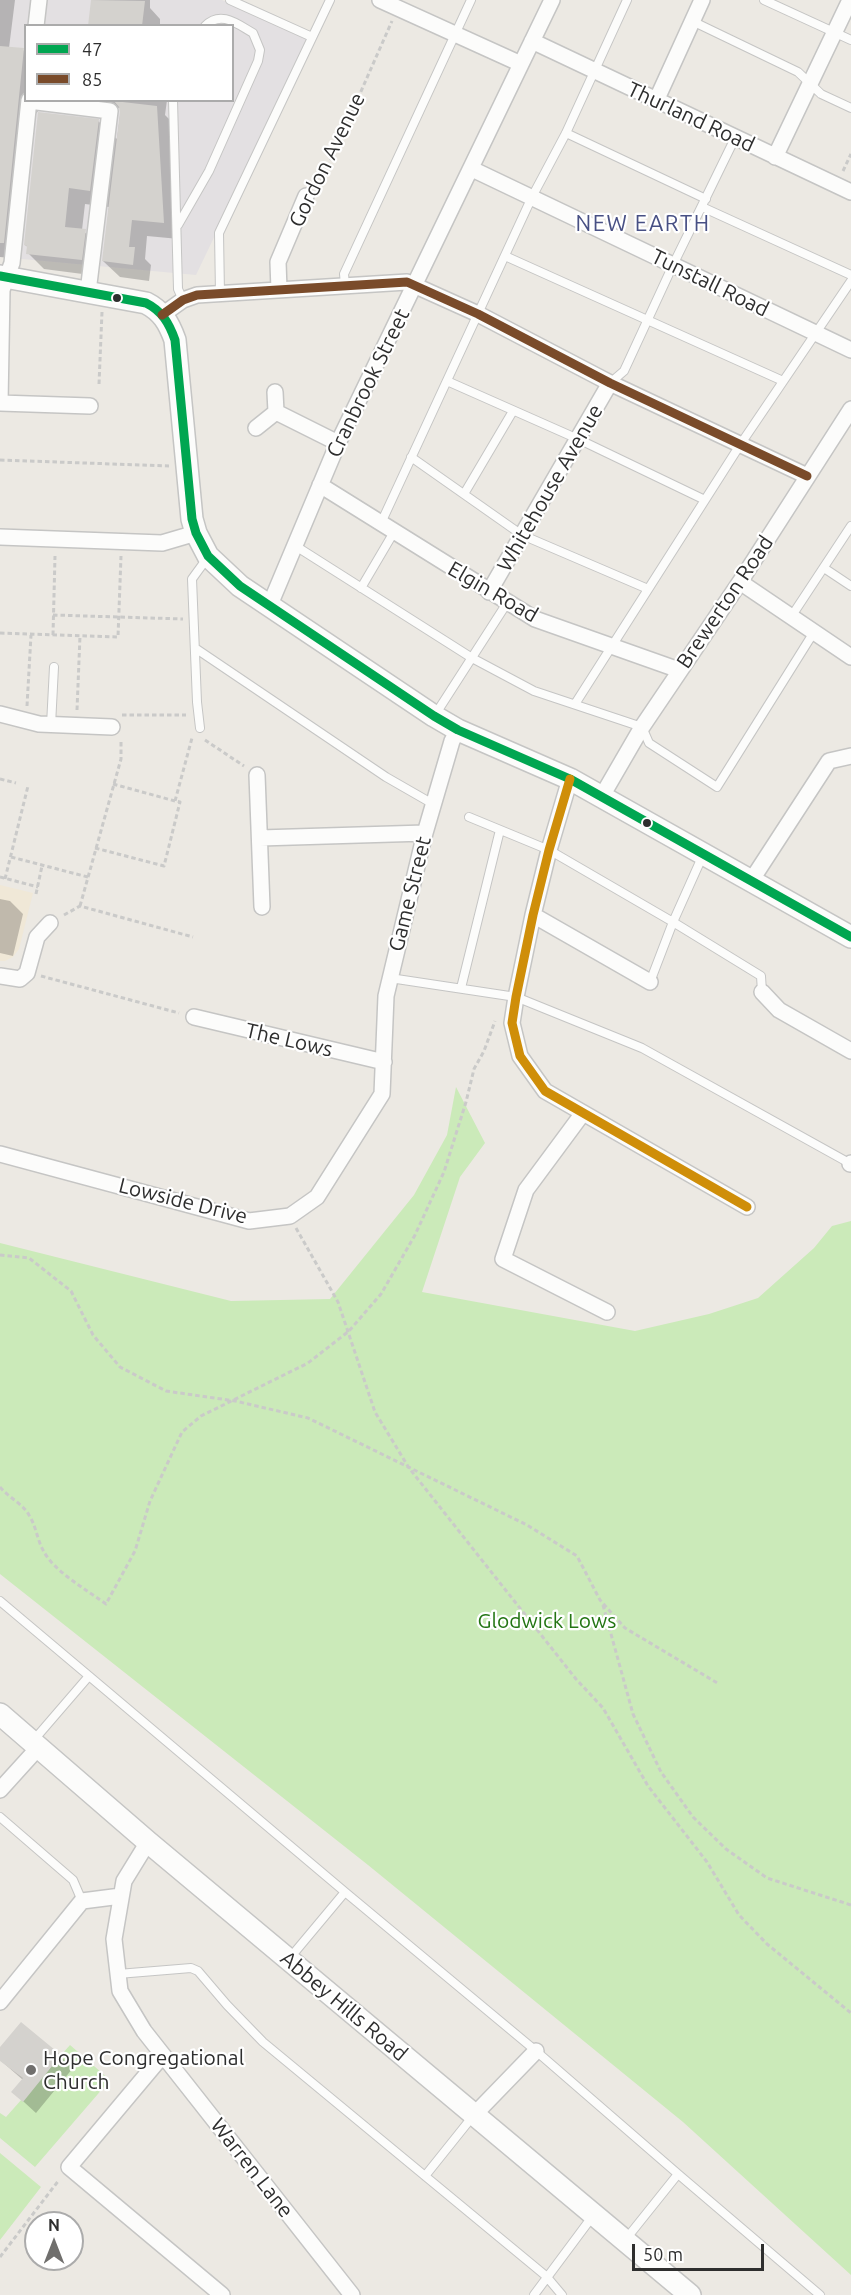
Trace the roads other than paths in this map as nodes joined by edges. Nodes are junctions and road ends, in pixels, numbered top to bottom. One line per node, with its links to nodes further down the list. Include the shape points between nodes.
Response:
1 (39, 0): 13 (street)
2 (230, 0): 17 (lane)
3 (330, 0): 17 (lane)
4 (380, 0): 11 (street)
5 (471, 0): 16 (lane)
6 (552, 0): 19 (street, Cranbrook Street)
7 (627, 0): 21 (lane)
8 (702, 0): 12 (street)
9 (765, 0): 15 (lane)
10 (850, 0): 15 (street)
11 (400, 4): 16 (street)
12 (692, 21): 22 (lane, via 798,72); 23 (street)
13 (36, 24)
14 (207, 24): 37 (lane, via 224,17 254,33 260,51 209,171)
15 (835, 32): 18 (lane); 22 (street)
16 (454, 35): 20 (street); 43 (lane, via 344,274)
17 (312, 37): 47 (lane, via 219,233)
18 (851, 40)
19 (532, 41): 20 (street, Cranbrook Street); 21 (street, Thurland Road)
20 (521, 64): 31 (street, Cranbrook Street)
21 (595, 71): 23 (street, Thurland Road); 28 (lane)
22 (810, 85): 27 (lane); 30 (street)
23 (657, 101): 29 (street, Thurland Road)
24 (29, 102): 41 (street, via 12,263)
25 (37, 102): 46 (street, via 110,111)
26 (173, 102): 37 (lane)
27 (851, 108)
28 (566, 133): 34 (lane); 35 (lane)
29 (735, 138): 30 (street, Thurland Road); 35 (lane)
30 (775, 157): 32 (street, Thurland Road)
31 (472, 169): 34 (street, Tunstall Road); 44 (street, Cranbrook Street)
32 (851, 192)
33 (306, 196): 45 (street, Gordon Avenue, via 278,262)
34 (532, 197): 38 (lane); 39 (street, Tunstall Road)
35 (706, 199): 36 (lane)
36 (702, 207): 39 (lane); 40 (lane)
37 (178, 225): 48 (lane, via 178,289)
38 (505, 256): 49 (lane); 51 (lane)
39 (673, 265): 51 (lane); 52 (street, Tunstall Road)
40 (851, 275)
41 (3, 277): 46 (street); 58 (street, via 0,403)
42 (851, 281): 52 (lane)
43 (345, 285): 44 (street, via 407,282); 45 (street)
44 (415, 286): 49 (street); 64 (street, Cranbrook Street)
45 (279, 290): 47 (street)
46 (88, 292): 50 (street, via 146,303)
47 (220, 294): 48 (street)
48 (183, 300): 50 (street)
49 (478, 314): 54 (lane); 56 (street)
50 (162, 315): 74 (street, via 175,340)
51 (647, 320): 55 (lane); 56 (lane, via 624,371)
52 (815, 333): 53 (street, Tunstall Road); 55 (lane)
53 (851, 350)
54 (447, 381): 60 (lane); 66 (lane)
55 (783, 381): 65 (lane)
56 (610, 383): 63 (street, Whitehouse Avenue); 65 (street)
57 (275, 392): 61 (street)
58 (90, 406)
59 (851, 409): 67 (street, Brewerton Road)
60 (513, 411): 63 (lane); 69 (lane)
61 (276, 412): 62 (street); 64 (street)
62 (256, 428)
63 (578, 439): 70 (lane); 75 (street, Whitehouse Avenue)
64 (338, 443): 68 (street, Cranbrook Street)
65 (740, 445): 67 (street); 70 (lane)
66 (411, 457): 69 (lane); 71 (lane)
67 (807, 476): 80 (street, Brewerton Road)
68 (320, 485): 71 (street, Elgin Road); 77 (street, Cranbrook Street)
69 (464, 494): 75 (lane)
70 (705, 500): 83 (lane)
71 (381, 523): 73 (street, Elgin Road)
72 (851, 526): 79 (lane)
73 (394, 532): 82 (lane); 84 (street, Elgin Road)
74 (196, 534): 76 (street, via 162,543); 78 (street)
75 (522, 535): 83 (lane); 84 (street, Whitehouse Avenue)
76 (0, 537)
77 (294, 545): 82 (lane); 86 (street, Cranbrook Street)
78 (208, 556): 86 (street); 90 (lane, via 192,579)
79 (824, 568): 81 (lane); 87 (lane)
80 (740, 582): 87 (street); 94 (street, Brewerton Road)
81 (851, 586)
82 (361, 588): 92 (lane)
83 (648, 589): 89 (lane)
84 (489, 592): 85 (street, Elgin Road)
85 (507, 603): 89 (street, Elgin Road, via 536,619); 92 (lane)
86 (269, 607): 97 (street)
87 (792, 617): 88 (street)
88 (814, 632): 91 (street); 99 (lane, via 717,787 649,743)
89 (612, 646): 94 (street, Elgin Road); 95 (lane)
90 (195, 648): 100 (lane); 107 (lane, via 386,777)
91 (851, 657)
92 (472, 658): 95 (lane, via 534,691); 97 (lane)
93 (54, 667): 98 (lane)
94 (679, 670): 99 (street, Brewerton Road)
95 (575, 704): 99 (lane)
96 (0, 714): 98 (street)
97 (434, 716): 102 (street)
98 (51, 725): 101 (street)
99 (642, 727): 106 (street, Brewerton Road)
100 (200, 728)
101 (118, 730)
102 (458, 730): 105 (street); 107 (street, Game Street)
103 (851, 756): 114 (street, via 829,761)
104 (257, 775): 111 (street)
105 (570, 779): 106 (street); 112 (street)
106 (602, 796): 113 (street)
107 (433, 804): 110 (street, Game Street)
108 (469, 817): 109 (lane)
109 (500, 830): 112 (lane); 123 (lane)
110 (424, 833): 111 (street); 121 (street, Game Street)
111 (260, 838): 115 (street)
112 (549, 850): 116 (street); 118 (lane)
113 (704, 854): 114 (street); 118 (lane)
114 (751, 881): 119 (street)
115 (262, 907)
116 (533, 915): 122 (street); 125 (street)
117 (51, 922): 120 (street, via 37,938 27,973 20,979)
118 (673, 922): 122 (lane); 124 (lane, via 761,976)
119 (851, 937)
120 (0, 976)
121 (390, 978): 123 (lane); 128 (street, Game Street)
122 (650, 982)
123 (461, 987): 125 (lane)
124 (762, 992): 127 (street, via 779,1010)
125 (511, 995): 129 (street, via 512,1023 520,1056 545,1091); 131 (lane, via 642,1048)
126 (194, 1017): 128 (street, The Lows)
127 (851, 1051)
128 (384, 1062): 130 (street, Lowside Drive, via 382,1094 374,1110 317,1197 290,1216 249,1221)
129 (583, 1113): 132 (street); 133 (street, via 526,1190 503,1259)
130 (0, 1154)
131 (851, 1164)
132 (747, 1207)
133 (607, 1312)
134 (0, 1601): 135 (lane)
135 (89, 1676): 137 (lane); 141 (lane)
136 (0, 1714): 137 (street, Abbey Hills Road)
137 (35, 1745): 138 (street); 140 (street, Abbey Hills Road)
138 (0, 1790)
139 (0, 1817): 143 (lane, via 74,1880)
140 (148, 1842): 142 (street, Warren Lane, via 124,1881); 144 (street, Abbey Hills Road)
141 (345, 1892): 144 (lane); 147 (lane)
142 (121, 1896): 143 (street); 145 (street, Warren Lane, via 114,1939)
143 (82, 1901): 146 (street)
144 (289, 1959): 149 (street, Abbey Hills Road)
145 (118, 1974): 148 (street, Warren Lane, via 120,1991); 151 (lane, via 191,1968 198,1971 263,2042)
146 (0, 2002)
147 (536, 2051): 149 (street); 150 (lane)
148 (163, 2055): 155 (street, via 69,2167); 156 (street, Warren Lane)
149 (474, 2115): 151 (lane); 152 (street, Abbey Hills Road)
150 (678, 2174): 153 (lane); 160 (lane)
151 (424, 2176): 154 (lane)
152 (594, 2214): 153 (street, Abbey Hills Road); 154 (lane)
153 (625, 2240): 159 (street, Abbey Hills Road)
154 (546, 2276): 157 (lane); 158 (lane)
155 (222, 2295)
156 (352, 2295)
157 (534, 2295)
158 (562, 2295)
159 (690, 2295)
160 (820, 2295)

